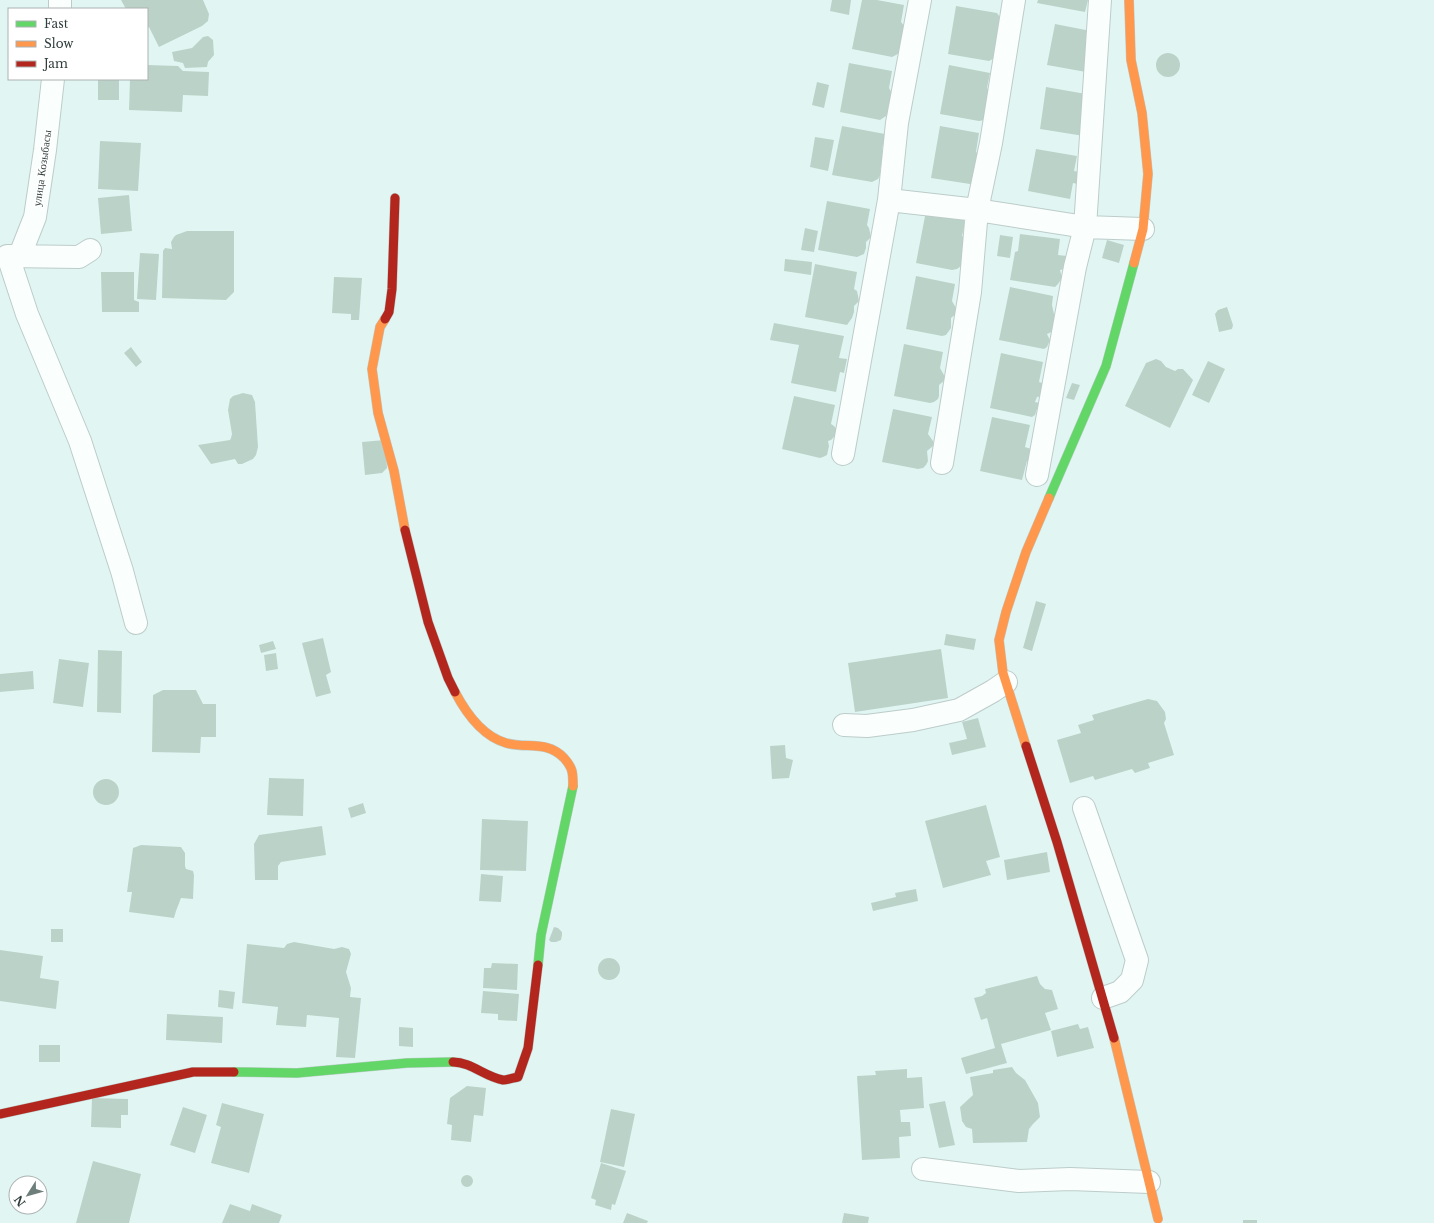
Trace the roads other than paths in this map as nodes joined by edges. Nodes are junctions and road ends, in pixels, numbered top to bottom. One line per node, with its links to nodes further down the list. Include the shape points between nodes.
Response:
1 (920, 0): 7 (street, via 897,123)
2 (1014, 0): 8 (street, via 991,143)
3 (1100, 0): 9 (street)
4 (1129, 0): 10 (street, via 1131,60 1142,113 1148,174)
5 (52, 80): 12 (street, улица Козыбасы, via 46,150 35,217)
6 (396, 198): 21 (street, via 389,312 380,326 372,369 378,412 428,622 448,678 465,710 485,732 506,743 548,748 559,752 573,773 573,788 541,935 528,1048 518,1077 504,1080 458,1062 408,1063 297,1073 193,1072)
7 (889, 200): 8 (street); 13 (street)
8 (977, 210): 9 (street); 14 (street, via 970,292)
9 (1085, 227): 10 (street); 15 (street, via 1075,267)
10 (1143, 229): 17 (street, via 1106,366 1026,552 1006,612 999,640)
11 (90, 250): 12 (street, via 79,257)
12 (9, 256): 16 (street, via 27,314 80,441)
13 (843, 454)
14 (942, 462)
15 (1037, 475)
16 (136, 623)
17 (1006, 682): 18 (street, via 959,710 898,722 867,726); 20 (street)
18 (844, 725)
19 (1084, 808): 20 (street, via 1137,960 1132,980 1120,992)
20 (1103, 998): 23 (street)
21 (0, 1114)
22 (924, 1170): 23 (street, via 1019,1181 1070,1179)
23 (1149, 1182): 24 (street)
24 (1158, 1219)

